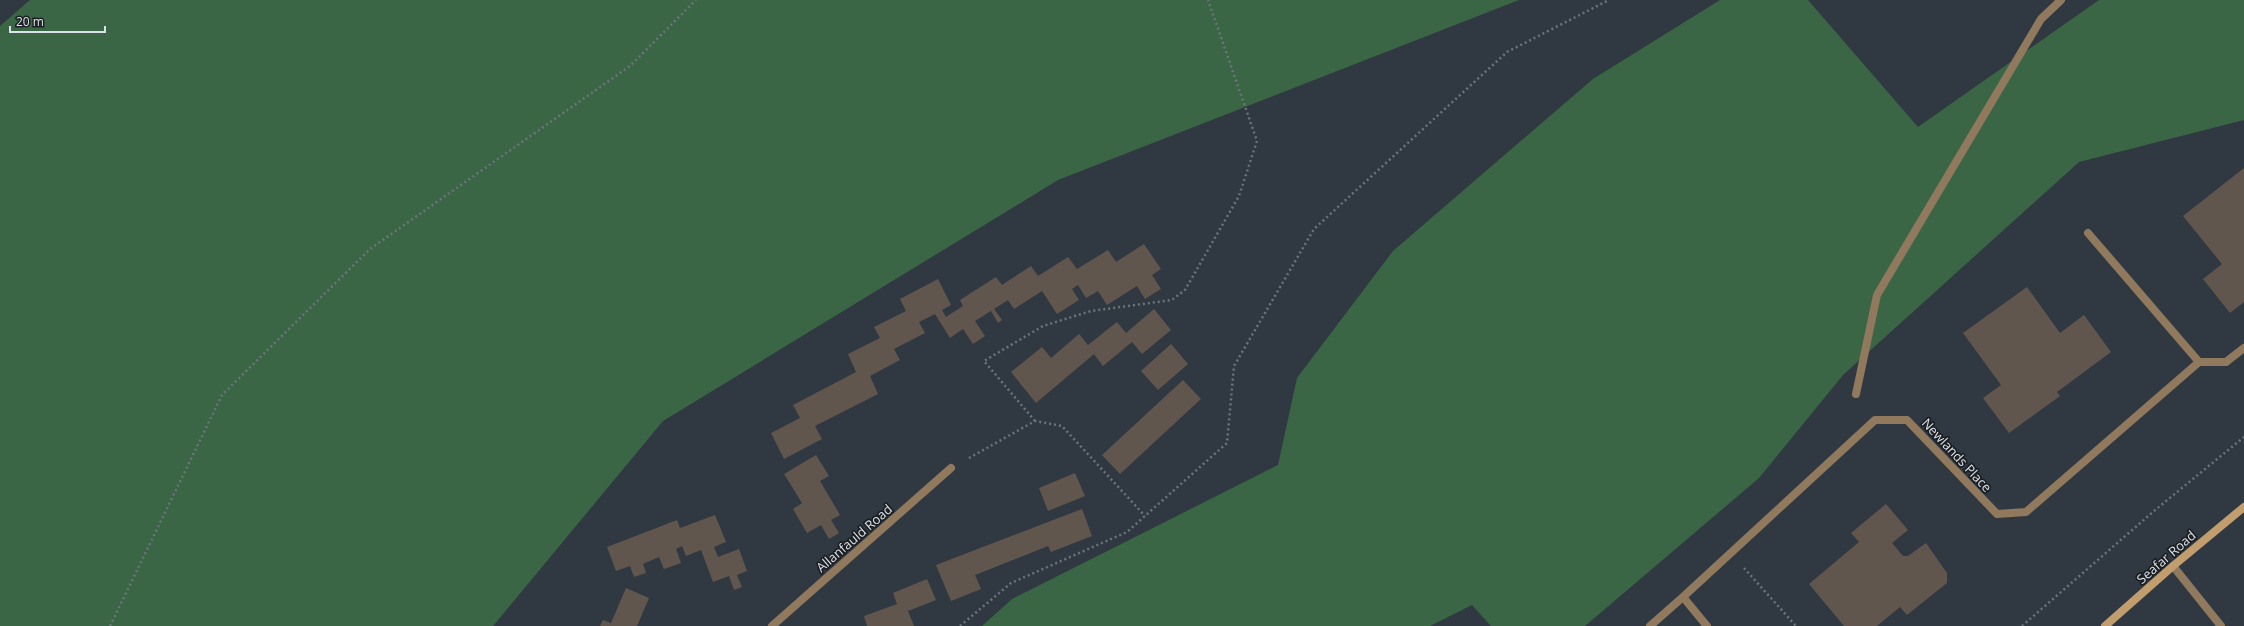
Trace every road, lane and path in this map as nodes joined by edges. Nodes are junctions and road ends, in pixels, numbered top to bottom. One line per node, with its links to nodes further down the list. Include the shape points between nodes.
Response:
1 (696, 0): 17 (path, via 630,66 370,249 222,395)
2 (1208, 0): 9 (path, via 1256,141 1239,196 1185,290 1172,300 1091,311 1043,326 984,361)
3 (1609, 0): 13 (path, via 1507,52 1314,229 1234,366 1227,443)
4 (2061, 0): 8 (street, via 2041,19 1877,295)
5 (2088, 233): 7 (street)
6 (2244, 348): 7 (street, via 2226,362)
7 (2199, 362): 14 (street, Newlands Place, via 2026,512 1997,514 1907,420 1876,420)
8 (1856, 394)
9 (1035, 421): 11 (path); 13 (path, via 1062,426)
10 (2244, 437): 23 (path)
11 (951, 468): 18 (street, Allanfauld Road)
12 (2244, 507): 15 (street, Seafar Road)
13 (1145, 516): 19 (path, via 1127,532 1011,583)
14 (1730, 554): 16 (street, Newlands Place); 22 (path)
15 (2173, 566): 24 (street, Seafar Road); 25 (street)
16 (1683, 597): 20 (street); 21 (street)
17 (110, 626)
18 (772, 626)
19 (960, 626)
20 (1650, 626)
21 (1707, 626)
22 (1796, 626)
23 (2022, 626)
24 (2105, 626)
25 (2221, 626)

